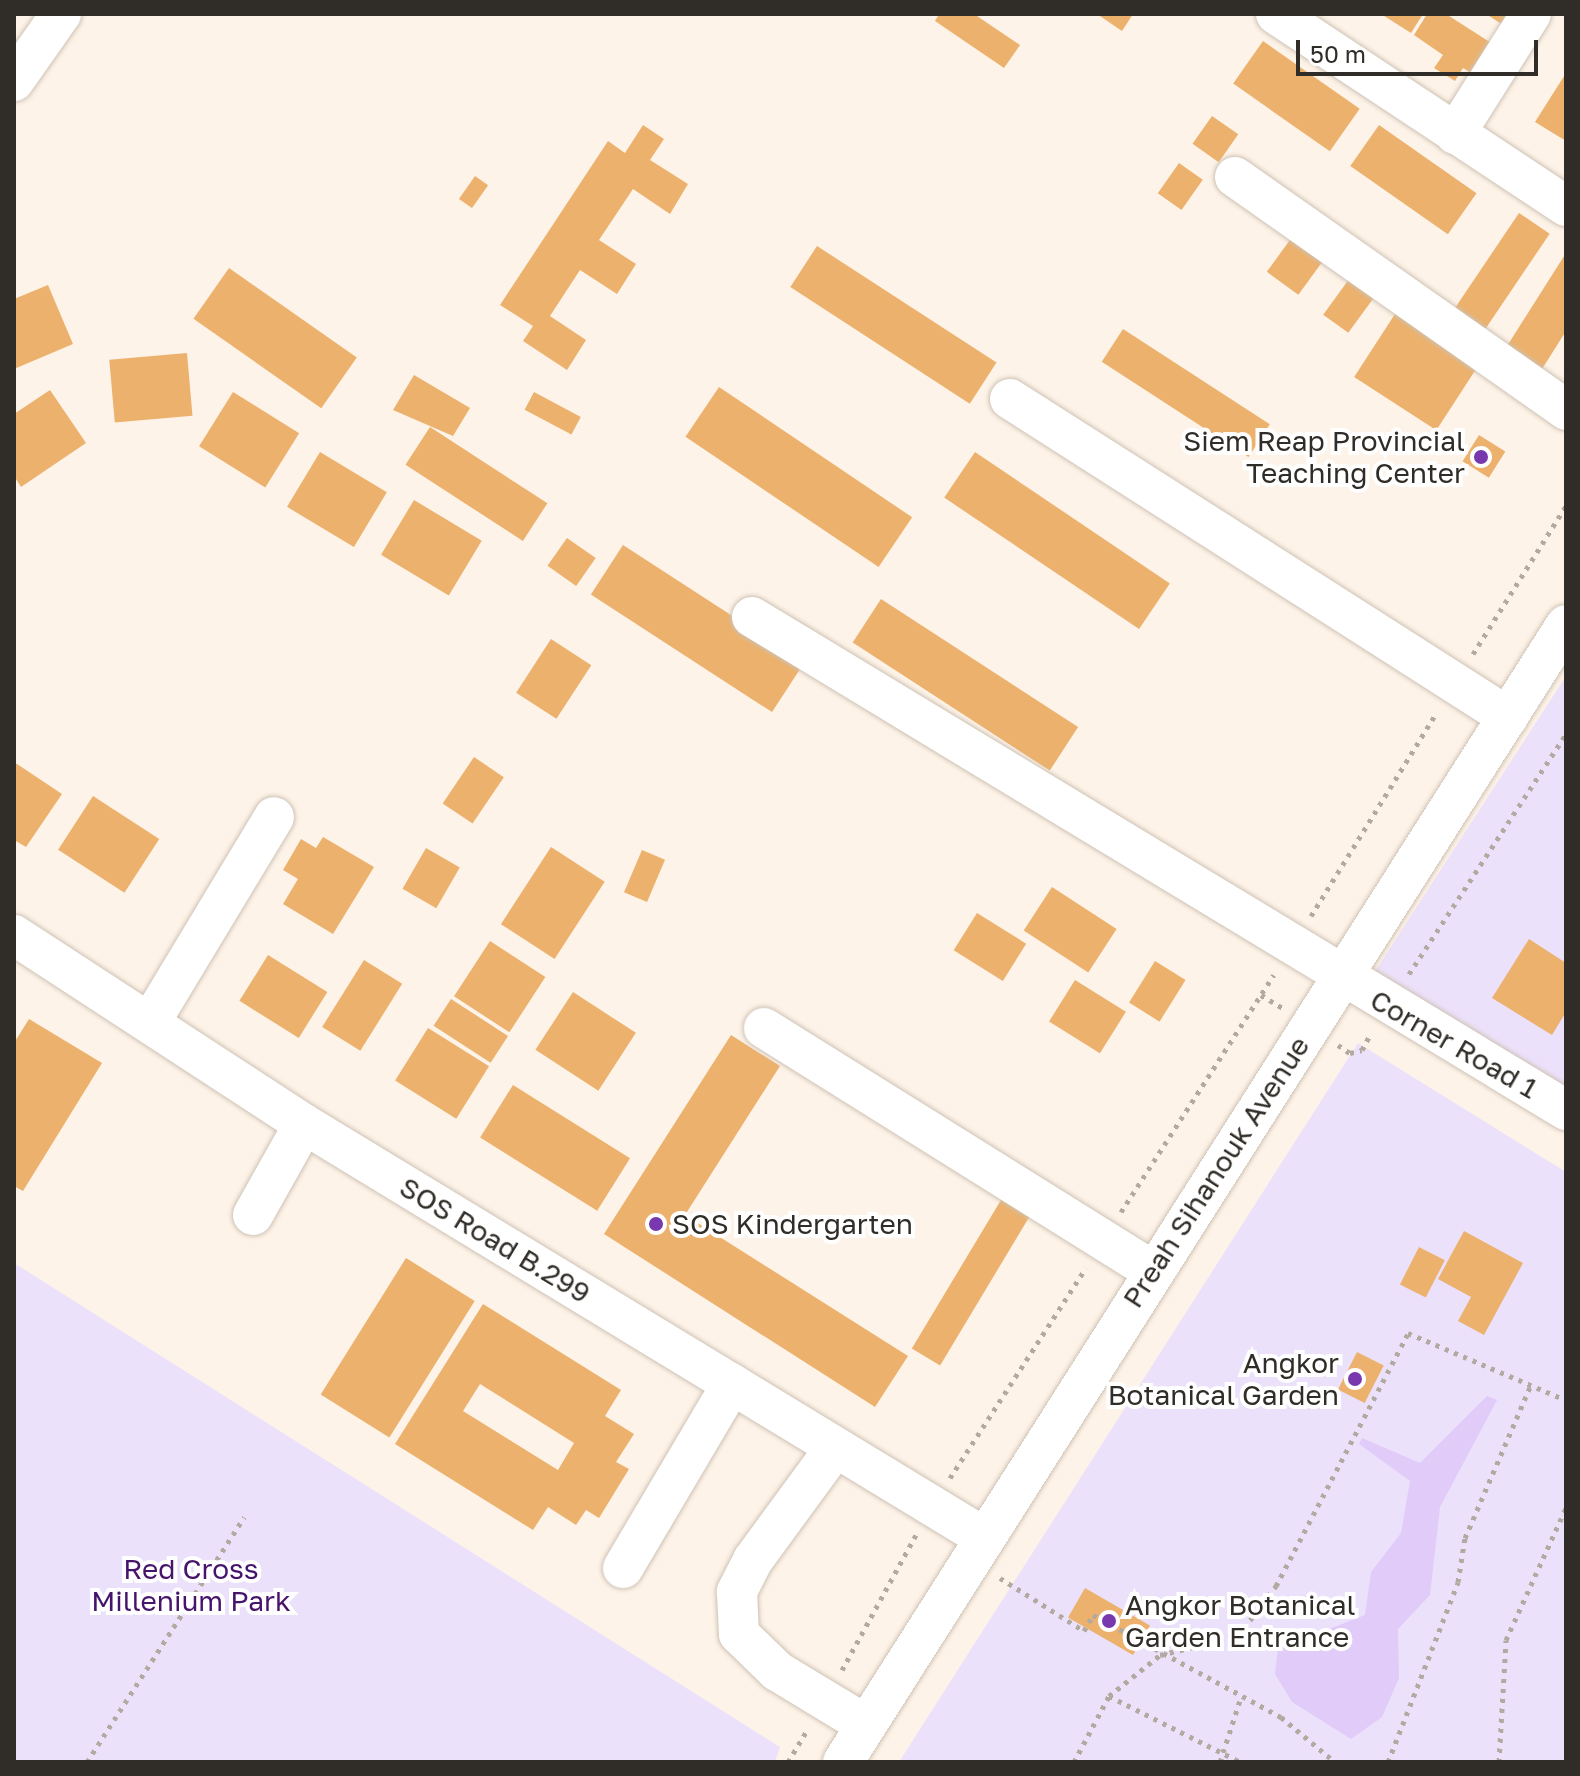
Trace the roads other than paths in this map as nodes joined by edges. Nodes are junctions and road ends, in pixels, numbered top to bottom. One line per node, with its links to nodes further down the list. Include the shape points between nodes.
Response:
1 (61, 14): 4 (street)
2 (1276, 14): 5 (street)
3 (1531, 14): 5 (street)
4 (14, 81)
5 (1455, 134): 7 (street)
6 (1235, 177): 9 (street)
7 (1566, 206)
8 (1010, 399): 12 (street)
9 (1566, 410)
10 (752, 617): 15 (street, Corner Road 1)
11 (1566, 625): 12 (street, Preah Sihanouk Avenue)
12 (1508, 717): 15 (street, Preah Sihanouk Avenue)
13 (274, 817): 16 (street)
14 (14, 935): 16 (street, SOS Road B.299)
15 (1341, 980): 18 (street, Corner Road 1); 21 (street, Preah Sihanouk Avenue)
16 (151, 1021): 19 (street, SOS Road B.299)
17 (764, 1028): 21 (street)
18 (1566, 1110)
19 (304, 1124): 20 (street); 22 (street, SOS Road B.299)
20 (253, 1215)
21 (1152, 1270): 24 (street, Preah Sihanouk Avenue)
22 (732, 1384): 23 (street, SOS Road B.299); 25 (street)
23 (835, 1448): 24 (street, SOS Road B.299); 26 (street, via 737,1592 739,1634 777,1671)
24 (982, 1536): 26 (street, Preah Sihanouk Avenue)
25 (623, 1568)
26 (866, 1725): 27 (street, Preah Sihanouk Avenue)
27 (843, 1762)

